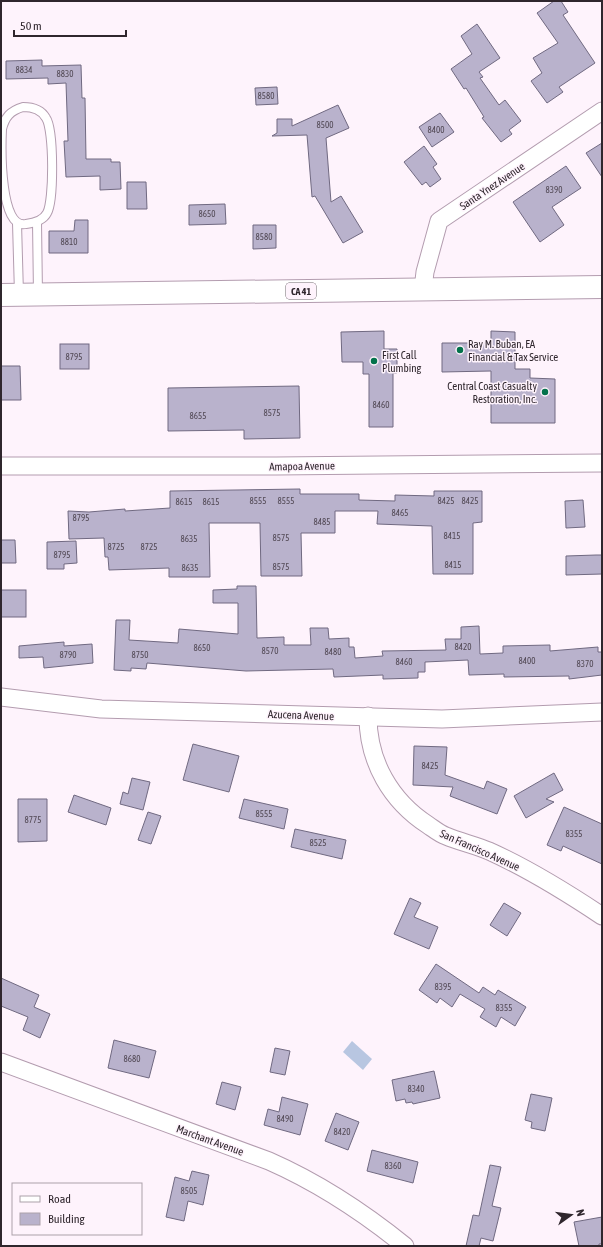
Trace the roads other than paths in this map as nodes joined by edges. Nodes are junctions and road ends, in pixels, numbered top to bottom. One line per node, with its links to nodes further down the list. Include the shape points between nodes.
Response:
1 (602, 111): 5 (street, Santa Ynez Avenue, via 439,222 425,272)
2 (37, 222): 3 (lane, via 23,225); 3 (lane, via 46,214 52,198 50,128 40,111 32,107 23,107 9,114 2,129 1,201 6,214); 6 (lane)
3 (16, 223): 6 (lane)
4 (602, 287): 5 (main road, CA 41 / CA 41)
5 (423, 289): 6 (main road, CA 41 / CA 41)
6 (19, 295)
7 (602, 463): 8 (street, Amapoa Avenue)
8 (1, 466)
9 (1, 697): 11 (street, Azucena Avenue, via 101,709)
10 (602, 712): 11 (street, Azucena Avenue, via 442,719)
11 (368, 716): 12 (street, San Francisco Avenue, via 370,745 381,775 406,809 445,836 495,855 570,895)
12 (602, 916)
13 (1, 1062): 14 (street, Marchant Avenue, via 297,1173 362,1213)
14 (405, 1246)

